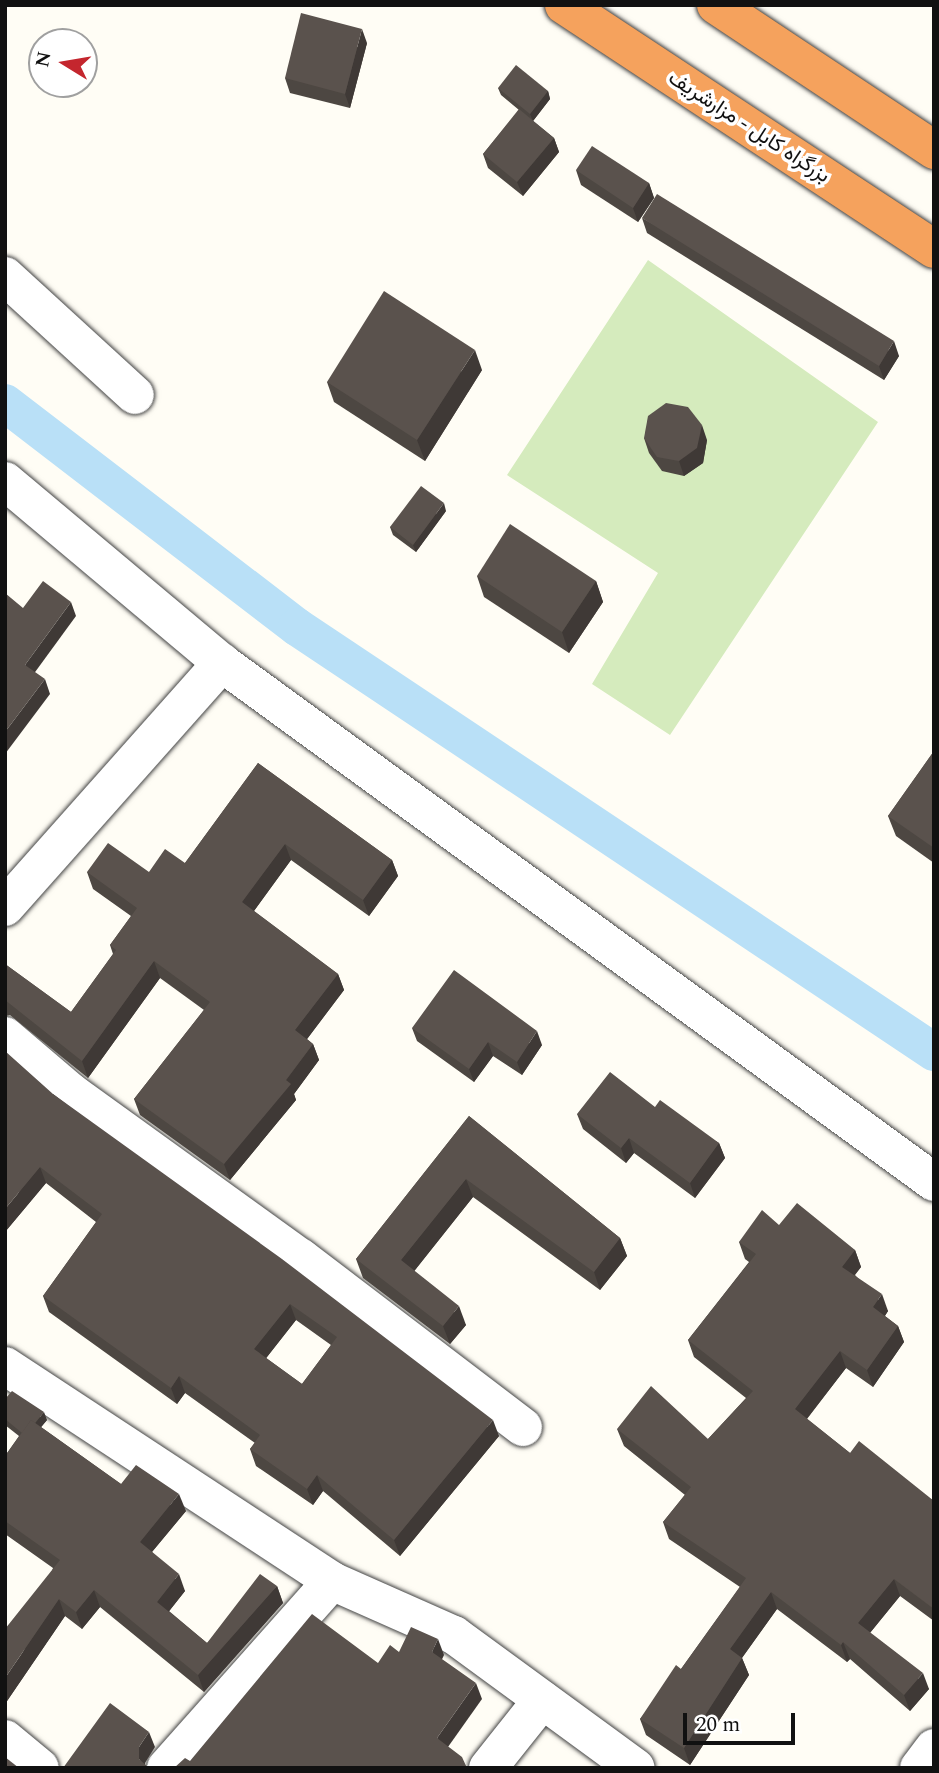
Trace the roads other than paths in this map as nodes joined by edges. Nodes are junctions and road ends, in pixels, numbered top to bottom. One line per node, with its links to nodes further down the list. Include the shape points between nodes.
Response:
1 (564, 5): 4 (highway, بزرگراه کابل - مزارشریف)
2 (716, 5): 3 (highway)
3 (934, 150)
4 (934, 249)
5 (5, 276): 6 (street)
6 (135, 395)
7 (5, 481): 8 (street)
8 (222, 663): 9 (street); 11 (street)
9 (5, 907)
10 (5, 1036): 13 (street, via 72,1093 301,1258)
11 (934, 1182)
12 (5, 1366): 14 (street)
13 (523, 1427)
14 (332, 1581): 15 (street, via 454,1635); 19 (street)
15 (542, 1700): 20 (street); 21 (street)
16 (5, 1740): 18 (street)
17 (934, 1748): 22 (street)
18 (40, 1768)
19 (166, 1768)
20 (488, 1768)
21 (636, 1768)
22 (919, 1768)

